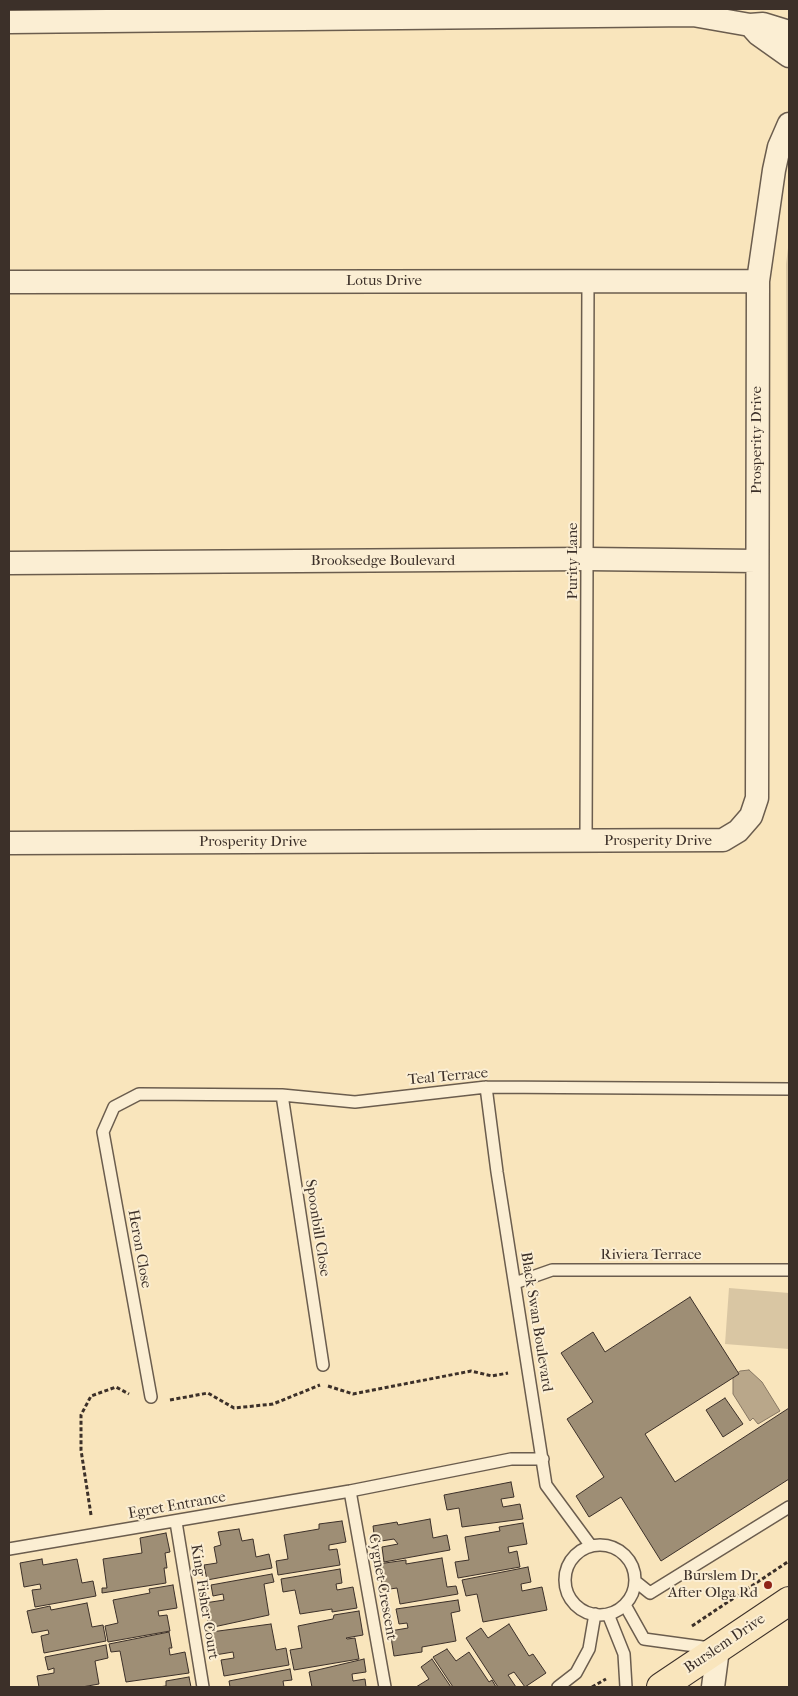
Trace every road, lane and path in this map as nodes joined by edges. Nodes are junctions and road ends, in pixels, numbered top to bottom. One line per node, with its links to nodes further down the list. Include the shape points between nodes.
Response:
1 (9, 22): 2 (street, via 693,15)
2 (750, 25): 3 (street, via 764,24); 4 (street)
3 (789, 32)
4 (789, 56)
5 (789, 124): 7 (street, Prosperity Drive, via 774,170)
6 (588, 281): 7 (street, Lotus Drive); 8 (street, Lotus Drive); 9 (lane, Purity Lane)
7 (758, 281): 10 (street, Prosperity Drive)
8 (9, 282)
9 (588, 560): 10 (street, Brooksedge Boulevard); 11 (street, Brooksedge Boulevard); 12 (lane, Purity Lane)
10 (756, 561): 12 (street, Prosperity Drive, via 757,798 751,816 738,831 724,840)
11 (9, 563)
12 (586, 841): 13 (street, Prosperity Drive)
13 (9, 843)
14 (486, 1087): 15 (lane, Teal Terrace); 16 (lane, Teal Terrace, via 355,1102); 19 (lane, Black Swan Boulevard)
15 (789, 1089)
16 (282, 1095): 17 (lane, Teal Terrace, via 139,1094); 20 (lane, Spoonbill Close)
17 (114, 1107): 23 (lane, Heron Close, via 103,1132)
18 (789, 1270): 19 (lane, Riviera Terrace, via 552,1270)
19 (515, 1283): 21 (lane, Black Swan Boulevard)
20 (324, 1365)
21 (529, 1370): 24 (path, via 492,1376 471,1370 353,1394 323,1384 273,1404 234,1408 208,1393); 25 (lane, Black Swan Boulevard)
22 (131, 1396): 29 (path, via 116,1387 91,1396 82,1416 80,1450)
23 (151, 1397)
24 (164, 1401)
25 (543, 1458): 26 (lane, Egret Entrance, via 511,1459); 30 (lane, Black Swan Boulevard, via 546,1485)
26 (350, 1491): 28 (lane, Egret Entrance); 39 (lane, Cygnet Crescent)
27 (789, 1507): 32 (lane, via 650,1593)
28 (176, 1522): 29 (lane, Egret Entrance); 38 (lane, King Fisher Court)
29 (94, 1536): 31 (lane, Egret Entrance)
30 (591, 1546): 32 (lane, via 602,1545 622,1552 629,1560); 35 (lane, via 572,1559 565,1581 574,1603)
31 (9, 1549)
32 (635, 1581): 34 (lane, via 631,1598)
33 (789, 1601): 37 (main road, Burslem Drive)
34 (625, 1605): 36 (lane); 37 (lane, via 644,1639)
35 (594, 1614): 36 (lane); 40 (lane, via 589,1649 576,1673)
36 (608, 1614): 41 (lane, via 624,1654)
37 (718, 1649): 42 (main road, Burslem Drive); 43 (street)
38 (203, 1687)
39 (385, 1687)
40 (558, 1687)
41 (626, 1687)
42 (661, 1687)
43 (713, 1687)

